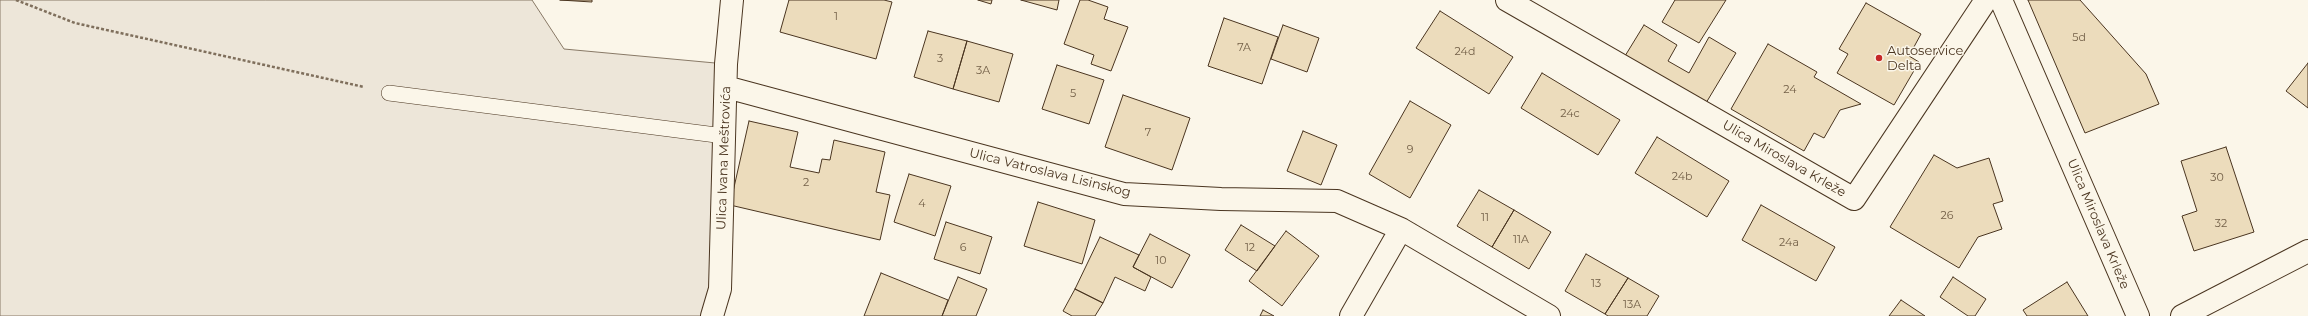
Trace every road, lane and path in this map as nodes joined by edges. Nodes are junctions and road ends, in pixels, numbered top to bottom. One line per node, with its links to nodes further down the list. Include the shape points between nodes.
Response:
1 (16, 0): 7 (path, via 75,23)
2 (732, 0): 6 (street, Ulica Ivana Meštrovića)
3 (1507, 0): 4 (street, Ulica Miroslava Krleže, via 1854,199)
4 (1986, 0)
5 (2001, 0): 14 (street, Ulica Miroslava Krleže)
6 (726, 87): 8 (street, Ulica Ivana Meštrovića); 9 (street, Ulica Vatroslava Lisinskog, via 1124,194 1337,202)
7 (389, 93): 8 (lane)
8 (724, 136): 11 (street, Ulica Ivana Meštrovića, via 720,289)
9 (1401, 229): 12 (street); 13 (street, Ulica Vatroslava Lisinskog)
10 (2308, 251): 15 (street)
11 (712, 316)
12 (1351, 316)
13 (1549, 316)
14 (2138, 316)
15 (2182, 316)

